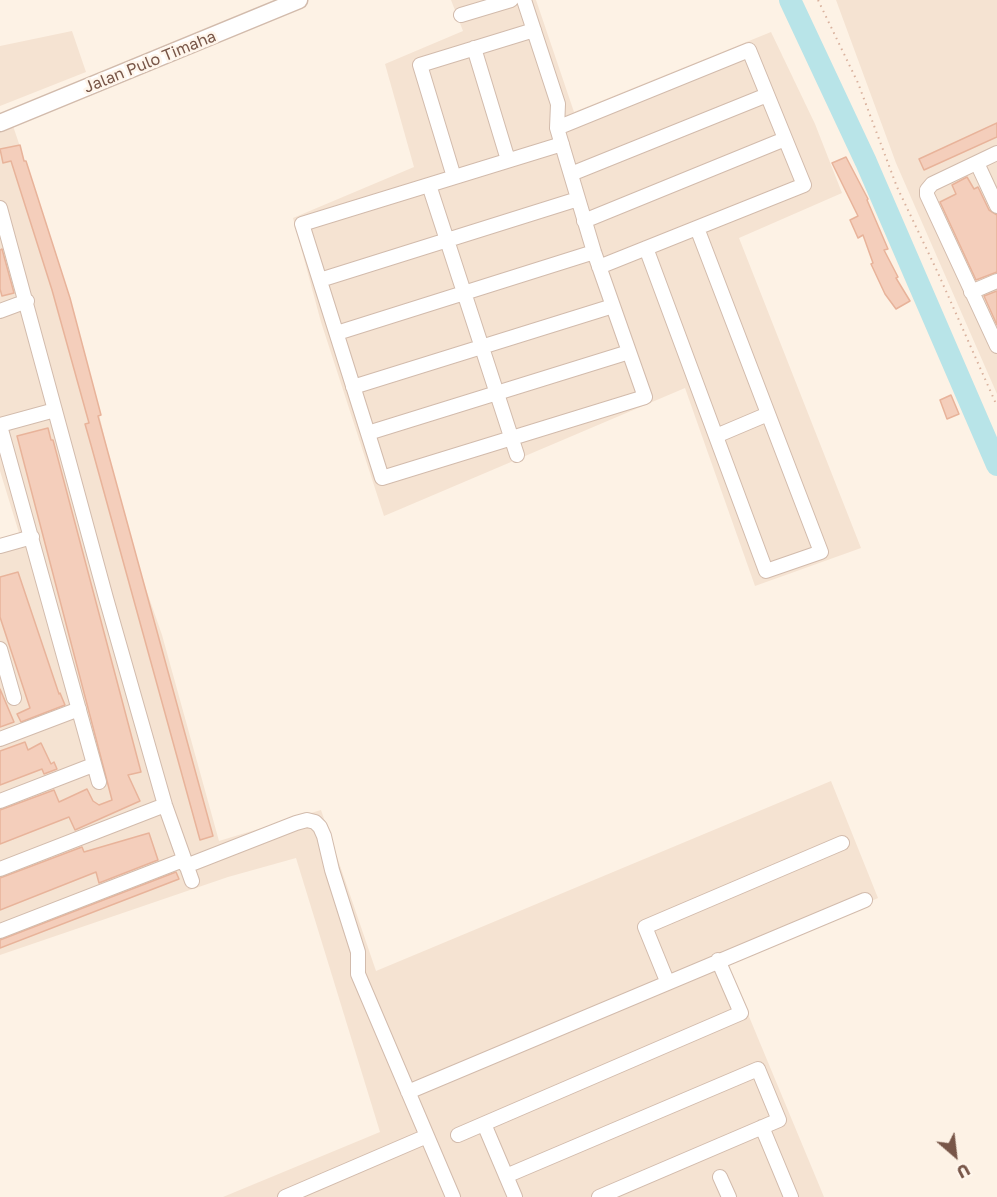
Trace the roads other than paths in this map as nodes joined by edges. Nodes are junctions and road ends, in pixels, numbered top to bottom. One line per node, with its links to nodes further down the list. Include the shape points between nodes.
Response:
1 (299, 0): 8 (street, Jalan Pulo Timaha)
2 (511, 0): 4 (street)
3 (524, 0): 5 (street)
4 (461, 15)
5 (534, 30): 6 (street); 9 (street, via 558,104)
6 (474, 48): 13 (street); 16 (street, via 420,65)
7 (767, 95): 9 (street, via 749,50); 10 (street); 15 (street)
8 (0, 123)
9 (557, 128): 11 (street)
10 (785, 139): 21 (street); 22 (street, via 804,185)
11 (562, 144): 13 (street); 15 (street)
12 (997, 153): 14 (street)
13 (508, 160): 16 (street)
14 (977, 163): 19 (street); 29 (street, via 927,189)
15 (571, 174): 18 (street)
16 (454, 177): 17 (street)
17 (429, 185): 23 (street); 27 (street, via 302,224)
18 (578, 199): 21 (street); 23 (street)
19 (997, 206)
20 (0, 208): 31 (street)
21 (584, 221): 25 (street)
22 (697, 228): 24 (street); 41 (street)
23 (447, 240): 27 (street); 30 (street)
24 (646, 248): 26 (street); 44 (street)
25 (594, 252): 26 (street); 30 (street)
26 (599, 267): 32 (street)
27 (320, 280): 34 (street)
28 (997, 281): 29 (street)
29 (971, 292): 35 (street)
30 (464, 293): 34 (street); 36 (street)
31 (27, 301): 33 (street); 40 (street)
32 (613, 306): 36 (street); 37 (street)
33 (0, 311)
34 (337, 333): 38 (street)
35 (997, 346)
36 (482, 347): 38 (street); 39 (street)
37 (629, 352): 39 (street); 45 (street, via 645,397)
38 (353, 387): 43 (street)
39 (497, 393): 43 (street); 45 (street)
40 (55, 410): 42 (street); 57 (street)
41 (768, 414): 44 (street); 44 (street, via 821,552 766,571)
42 (0, 425): 47 (street)
43 (368, 433): 45 (street, via 382,478)
44 (716, 435)
45 (512, 438): 46 (street)
46 (517, 455)
47 (32, 537): 48 (street); 52 (street)
48 (0, 546)
49 (0, 649): 50 (street)
50 (4, 679): 51 (street)
51 (14, 698)
52 (79, 709): 53 (street); 54 (street)
53 (0, 739)
54 (93, 765): 55 (street); 56 (street)
55 (99, 782)
56 (0, 801)
57 (165, 805): 59 (street); 60 (street)
58 (842, 843): 65 (street, via 645,927)
59 (184, 863): 61 (street); 63 (street); 66 (street, via 307,820 320,827 358,952 358,974)
60 (0, 869)
61 (192, 881)
62 (865, 900): 64 (street)
63 (0, 931)
64 (718, 960): 65 (street); 67 (street, via 741,1013)
65 (667, 981): 66 (street)
66 (408, 1092): 70 (street)
67 (484, 1124): 69 (street); 71 (street)
68 (762, 1127): 71 (street, via 779,1120 758,1069); 76 (street); 78 (street)
69 (458, 1135)
70 (427, 1136): 73 (street); 74 (street)
71 (506, 1176): 75 (street)
72 (720, 1177): 77 (street)
73 (285, 1197)
74 (453, 1197)
75 (515, 1197)
76 (599, 1197)
77 (729, 1197)
78 (791, 1197)

